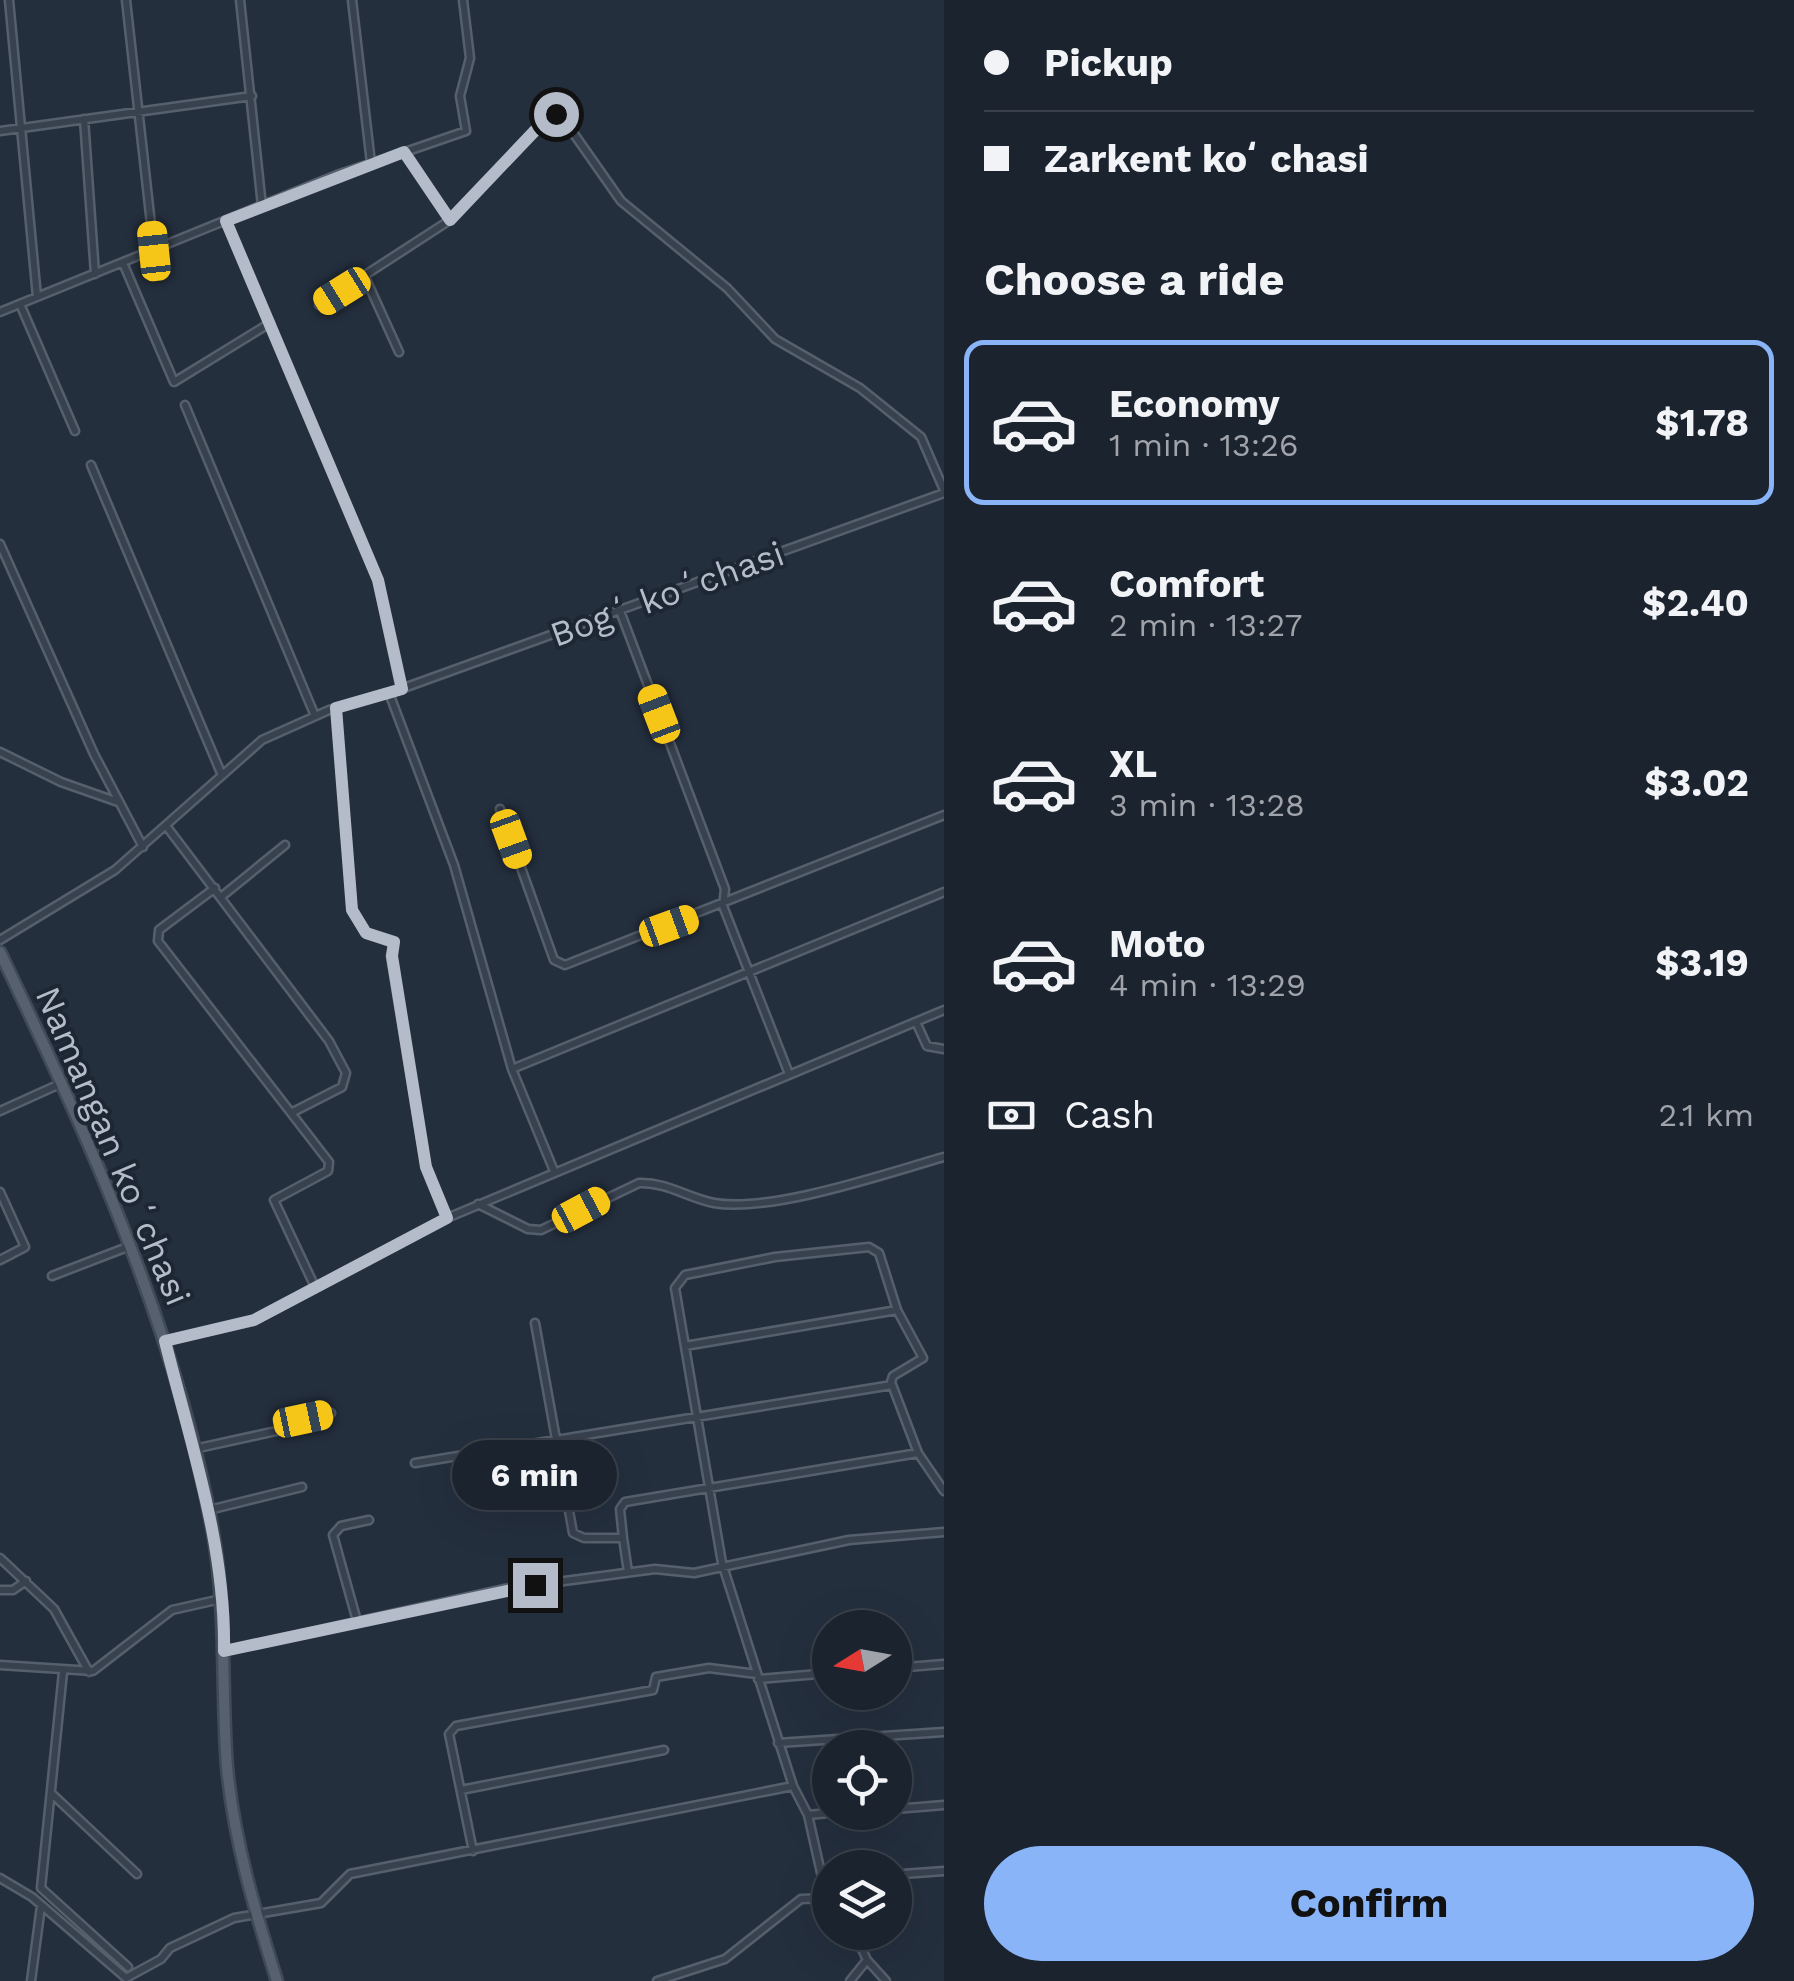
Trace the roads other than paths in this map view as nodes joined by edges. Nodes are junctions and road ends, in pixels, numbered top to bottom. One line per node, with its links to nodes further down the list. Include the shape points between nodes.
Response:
1 (9, 0): 9 (street)
2 (126, 0): 7 (street)
3 (240, 0): 6 (street)
4 (352, 0): 12 (street)
5 (463, 0): 11 (street, via 470,58 460,90 466,130)
6 (252, 96): 7 (street); 13 (street)
7 (139, 111): 8 (street); 16 (street)
8 (84, 119): 9 (street); 18 (street)
9 (24, 127): 10 (street); 20 (street)
10 (0, 131)
11 (404, 152): 12 (street); 14 (street)
12 (372, 163): 13 (street)
13 (262, 206): 15 (street)
14 (450, 220): 19 (street); 29 (street, via 546,119 560,114 622,201 727,288 775,339 860,388 920,437)
15 (226, 221): 16 (street); 24 (street)
16 (154, 251): 17 (street)
17 (124, 263): 18 (street); 24 (street, via 174,382)
18 (95, 274): 20 (street)
19 (365, 277): 22 (street); 25 (street)
20 (37, 297): 21 (street)
21 (20, 304): 23 (street); 27 (street)
22 (319, 305)
23 (0, 312)
24 (270, 324): 32 (street, via 378,580)
25 (399, 352)
26 (185, 405): 35 (street)
27 (76, 431)
28 (91, 465): 37 (street)
29 (944, 492): 31 (street, Bogʻ koʻchasi)
30 (0, 544): 38 (street)
31 (620, 611): 32 (street, Bogʻ koʻchasi); 47 (street, via 725,890)
32 (402, 689): 33 (street, Bogʻ koʻchasi)
33 (389, 693): 34 (street, Bogʻ koʻchasi); 54 (street, via 454,865)
34 (336, 708): 35 (street, Bogʻ koʻchasi); 63 (street, via 352,910 366,933 394,942 426,1167)
35 (315, 716): 37 (street, Bogʻ koʻchasi, via 262,740)
36 (0, 752): 38 (street)
37 (221, 773): 41 (street, Bogʻ koʻchasi)
38 (119, 802): 43 (street)
39 (500, 809): 47 (street, via 558,963)
40 (944, 815): 47 (street)
41 (166, 827): 43 (street, Bogʻ koʻchasi); 44 (street)
42 (285, 846): 46 (street)
43 (144, 847): 48 (street, Bogʻ koʻchasi)
44 (214, 888): 46 (street); 58 (street, via 159,930 158,941)
45 (944, 892): 50 (street)
46 (221, 896): 58 (street, via 329,1040 346,1073 342,1086)
47 (723, 906): 50 (street)
48 (0, 940)
49 (0, 952): 56 (main road, Namangan koʻchasi)
50 (749, 972): 54 (street); 55 (street)
51 (944, 1010): 52 (street)
52 (916, 1022): 53 (street, via 927,1046); 55 (street)
53 (944, 1049)
54 (512, 1069): 60 (street)
55 (789, 1074): 60 (street)
56 (62, 1083): 57 (street); 64 (main road, Namangan koʻchasi)
57 (0, 1111)
58 (291, 1113): 67 (street, via 330,1165 274,1200)
59 (944, 1157): 62 (street, via 794,1198 715,1203 639,1184 541,1230)
60 (554, 1171): 62 (street)
61 (0, 1192): 65 (street, via 25,1248)
62 (478, 1204): 63 (street)
63 (447, 1218): 67 (street)
64 (132, 1246): 66 (street); 70 (main road, Namangan koʻchasi)
65 (0, 1260)
66 (52, 1276)
67 (315, 1287): 70 (street, via 245,1324)
68 (897, 1310): 71 (street); 71 (street, via 873,1247 775,1257 679,1280); 72 (street, via 923,1358)
69 (535, 1323): 75 (street)
70 (165, 1341): 76 (main road, Namangan koʻchasi)
71 (686, 1346): 74 (street)
72 (892, 1384): 74 (street); 77 (street)
73 (331, 1412): 76 (street)
74 (698, 1417): 75 (street); 80 (street)
75 (556, 1440): 78 (street); 85 (street, via 573,1533)
76 (192, 1450): 82 (main road, Namangan koʻchasi)
77 (918, 1454): 80 (street); 81 (street)
78 (415, 1463)
79 (302, 1487): 82 (street)
80 (710, 1489): 85 (street, via 625,1502); 87 (street)
81 (944, 1491)
82 (208, 1510): 91 (main road, Namangan koʻchasi)
83 (370, 1520): 92 (street, via 337,1528 333,1536)
84 (944, 1532): 87 (street, via 861,1538)
85 (623, 1538): 88 (street)
86 (0, 1558): 89 (street)
87 (722, 1563): 88 (street, via 694,1573); 100 (street)
88 (628, 1572): 92 (street, via 504,1589)
89 (26, 1581): 90 (street); 98 (street, via 54,1609)
90 (0, 1590)
91 (223, 1598): 93 (main road, Namangan koʻchasi); 98 (street, via 172,1610)
92 (357, 1621): 93 (street)
93 (224, 1651): 119 (main road, Namangan koʻchasi, via 230,1795)
94 (944, 1664): 96 (street)
95 (0, 1665): 97 (street)
96 (912, 1667)
97 (63, 1672): 98 (street); 106 (street)
98 (89, 1672)
99 (812, 1674): 100 (street)
100 (758, 1676): 102 (street); 105 (street, via 709,1668 656,1677 653,1690 456,1726 449,1734)
101 (944, 1732): 102 (street)
102 (778, 1742): 104 (street)
103 (664, 1750): 105 (street)
104 (792, 1786): 109 (street); 112 (street)
105 (461, 1790): 112 (street)
106 (51, 1793): 114 (street); 122 (street, via 41,1888)
107 (944, 1805): 108 (street)
108 (912, 1808)
109 (808, 1815): 110 (street); 111 (street)
110 (812, 1815)
111 (817, 1850)
112 (474, 1851): 119 (street, via 350,1874 321,1904)
113 (944, 1872): 115 (street)
114 (137, 1874)
115 (912, 1874)
116 (0, 1878): 118 (street)
117 (812, 1899): 125 (street, via 794,1903 760,1936 711,1966)
118 (40, 1906): 119 (street, via 126,1978 210,1927); 123 (street)
119 (256, 1915): 124 (main road, Namangan koʻchasi)
120 (862, 1950): 121 (street)
121 (867, 1960): 126 (street); 127 (street)
122 (128, 1967)
123 (31, 1981)
124 (277, 1981)
125 (657, 1981)
126 (850, 1981)
127 (886, 1981)

